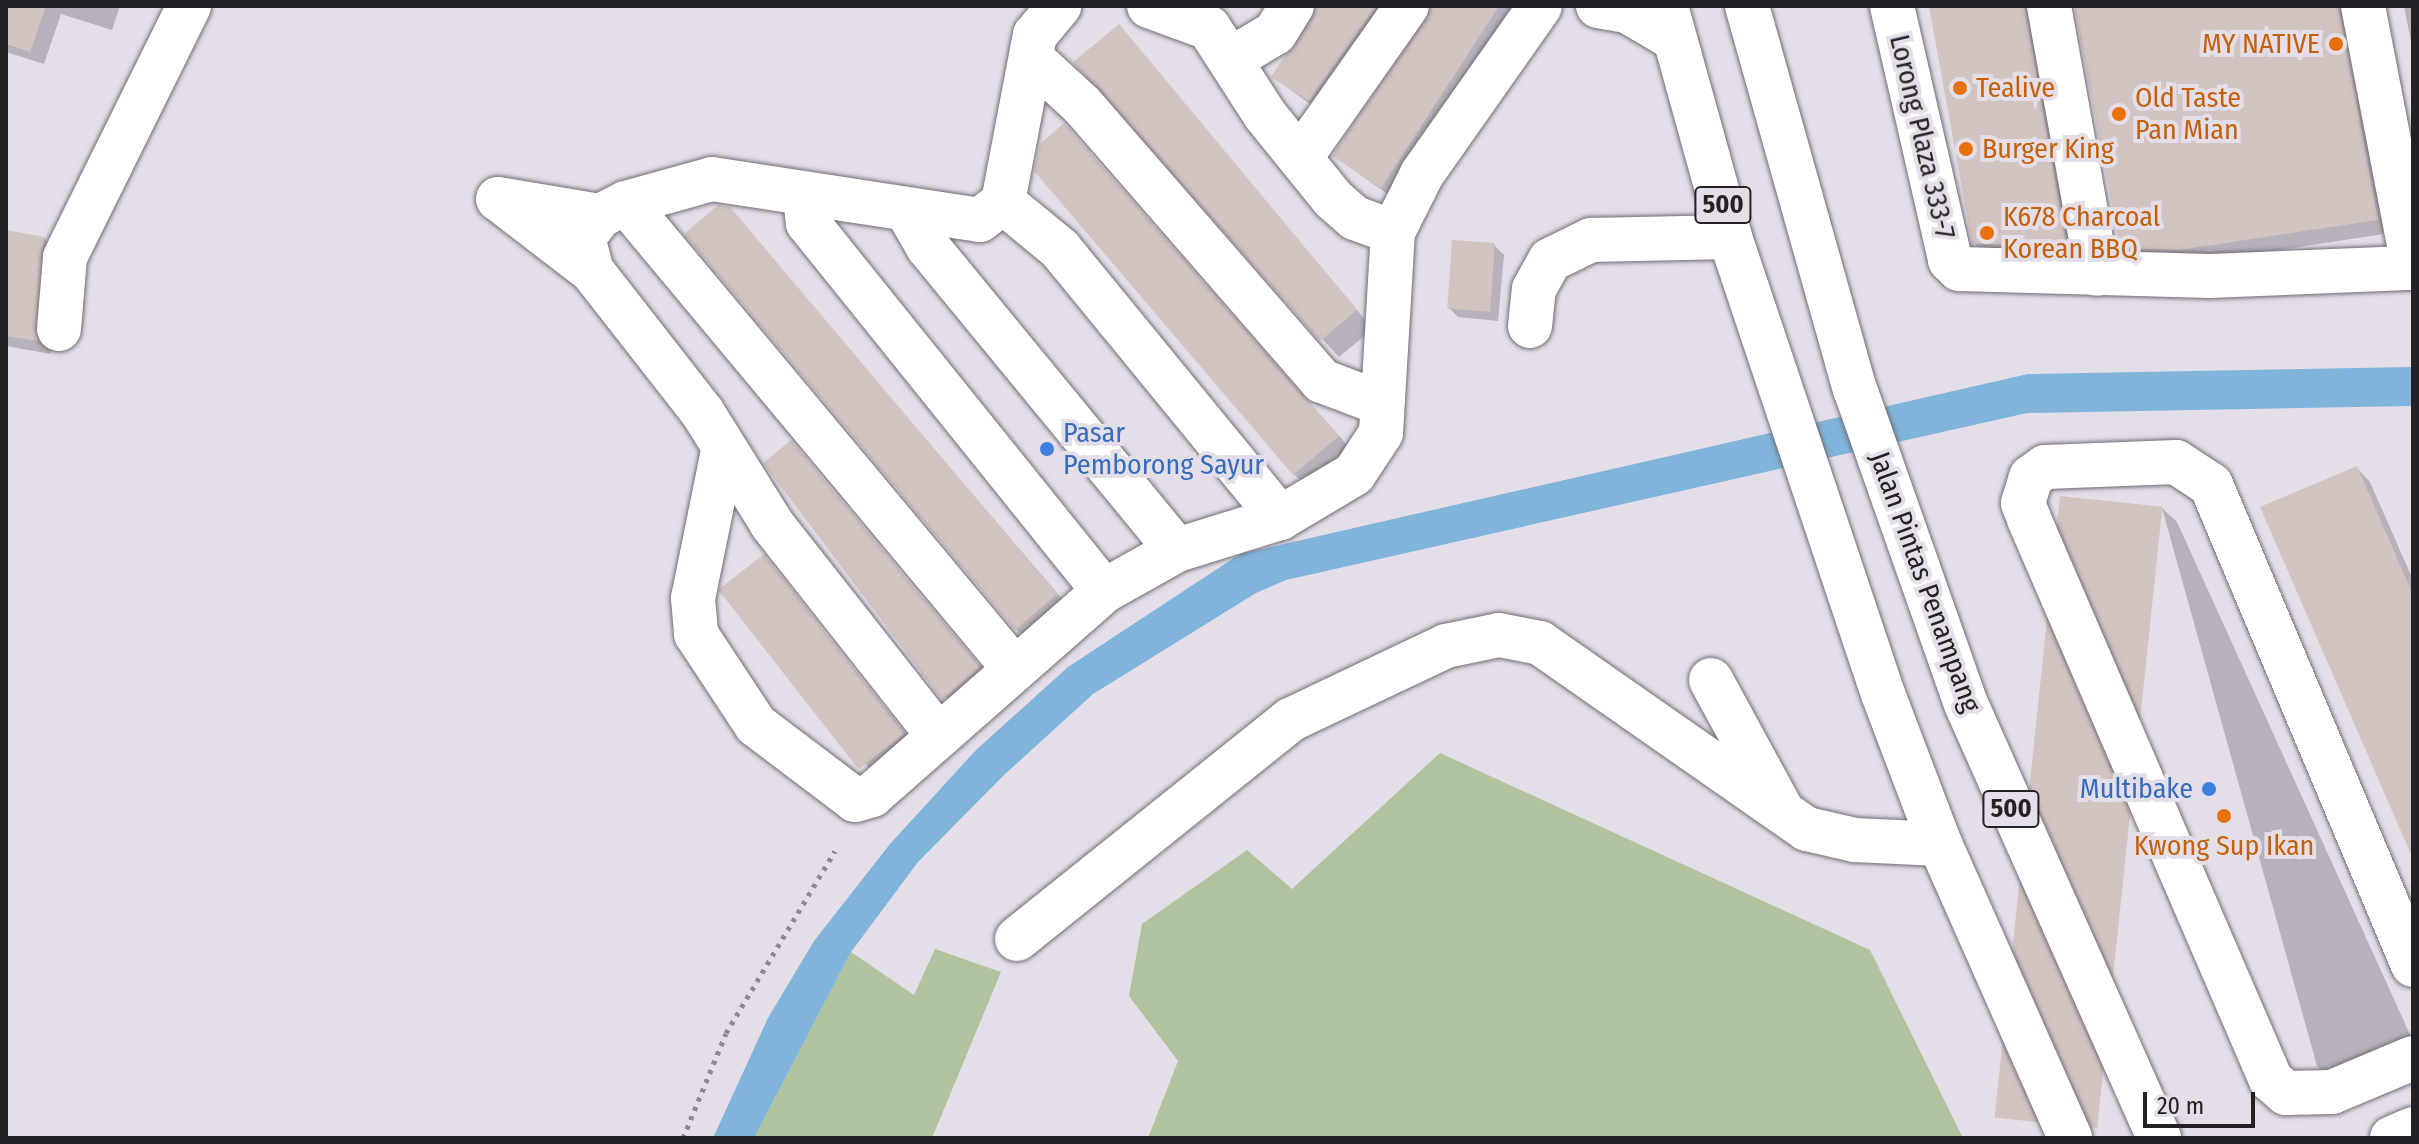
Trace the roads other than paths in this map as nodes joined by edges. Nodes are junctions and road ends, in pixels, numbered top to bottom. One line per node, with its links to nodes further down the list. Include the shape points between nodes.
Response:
1 (189, 6): 26 (main road, via 65,257)
2 (1059, 6): 13 (main road, via 1035,35)
3 (1149, 6): 14 (main road, via 1209,28)
4 (1292, 6): 14 (main road, via 1275,33)
5 (1407, 6): 15 (main road)
6 (1540, 6): 20 (main road, via 1422,174)
7 (1598, 6): 12 (main road)
8 (1747, 6): 39 (main road, Jalan Pintas Penampang / 500, via 1855,389 1966,704)
9 (1892, 6): 24 (main road, Lorong Plaza 333-7, via 1950,260 1971,274)
10 (2049, 6): 24 (main road)
11 (2363, 6): 22 (main road)
12 (1669, 22): 21 (main road, 500)
13 (1031, 58): 17 (main road); 27 (main road, via 1082,105 1322,381)
14 (1233, 58): 15 (main road)
15 (1300, 158): 20 (main road, via 1355,218)
16 (805, 196): 18 (main road, via 712,179); 19 (main road); 31 (main road, via 808,223)
17 (1003, 202): 19 (main road, via 980,220); 29 (main road, via 1060,249)
18 (613, 210): 23 (main road, via 583,238); 23 (main road, via 498,199); 32 (main road)
19 (909, 214): 30 (main road, via 928,247)
20 (1393, 232): 27 (main road)
21 (1730, 237): 25 (main road, via 1591,240 1550,260 1534,289); 36 (main road, 500, via 1812,493)
22 (2413, 267): 24 (main road, Lorong Plaza 333-7)
23 (592, 271): 28 (main road)
24 (2097, 274)
25 (1530, 326)
26 (59, 329)
27 (1380, 403): 29 (main road, via 1381,433 1354,474)
28 (723, 451): 34 (main road); 34 (main road, via 693,598 696,634 716,673 756,725 855,800 887,787)
29 (1280, 518): 30 (main road)
30 (1177, 550): 31 (main road)
31 (1104, 591): 32 (main road)
32 (1013, 667): 34 (main road)
33 (1711, 680): 35 (main road)
34 (937, 734)
35 (1786, 818): 36 (main road, via 1855,840); 37 (main road, via 1540,643 1481,637 1366,679 1290,720)
36 (1940, 844): 42 (main road, 500)
37 (1017, 939)
38 (2413, 965): 40 (main road, via 2211,485 2176,462 2045,467 2031,477 2023,503 2029,519 2271,1080 2286,1093 2332,1092)
39 (2106, 1025): 43 (main road, Jalan Pintas Penampang / 500); 44 (main road)
40 (2413, 1058)
41 (2413, 1129): 45 (main road)
42 (2070, 1138)
43 (2159, 1138)
44 (2171, 1138)
45 (2392, 1138)

